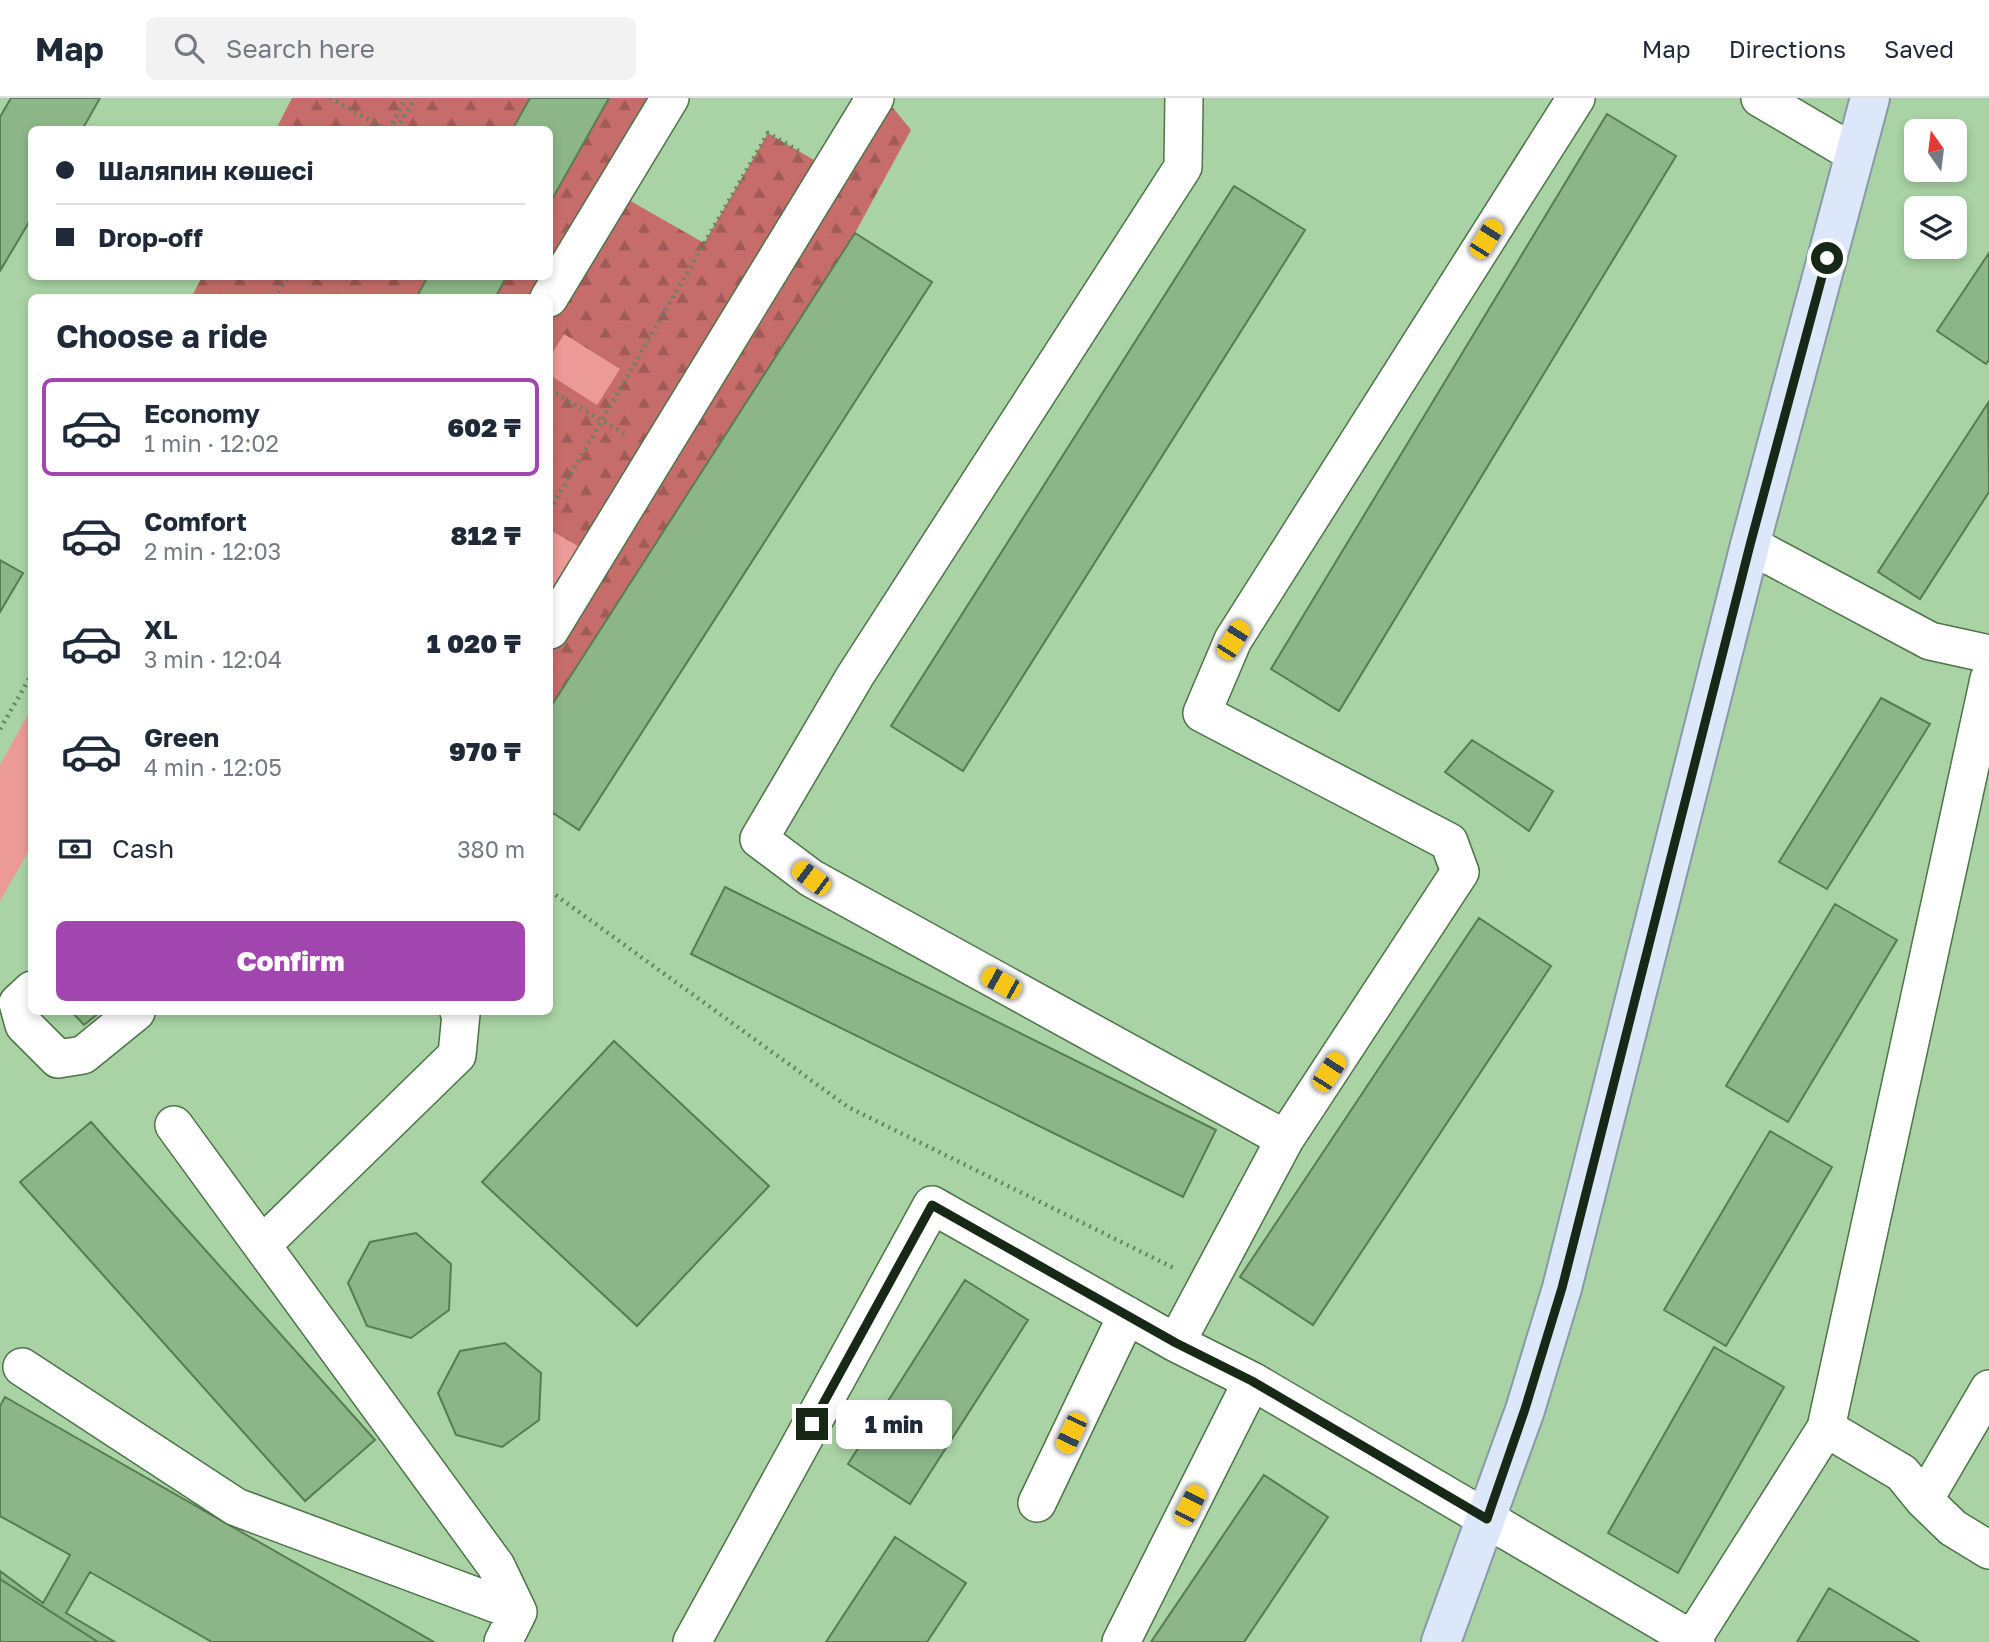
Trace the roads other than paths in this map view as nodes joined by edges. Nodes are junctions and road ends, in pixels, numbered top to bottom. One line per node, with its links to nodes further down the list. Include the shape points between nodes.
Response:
1 (670, 98): 8 (lane)
2 (876, 98): 10 (lane)
3 (1184, 98): 17 (lane, via 1183,167 855,676 759,839 811,878)
4 (1576, 98): 17 (lane, via 1233,640 1202,713 1449,842 1460,872)
5 (1760, 98): 7 (lane)
6 (1870, 98): 7 (main road)
7 (1855, 154): 9 (main road)
8 (551, 294)
9 (1750, 545): 11 (lane, via 1930,641); 27 (main road, via 1562,1288)
10 (553, 625)
11 (1989, 654)
12 (1989, 679): 24 (lane)
13 (28, 994): 14 (lane, via 18,1003 24,1025 58,1059 83,1055)
14 (131, 1015)
15 (461, 1015): 18 (lane, via 457,1055)
16 (174, 1125): 18 (lane)
17 (1285, 1139): 20 (lane)
18 (262, 1245): 29 (lane, via 496,1566)
19 (1127, 1315): 20 (lane); 26 (lane); 31 (lane, via 932,1205)
20 (1176, 1343): 22 (lane)
21 (22, 1367): 29 (lane, via 236,1507)
22 (1252, 1381): 27 (lane); 32 (lane)
23 (1989, 1389): 25 (lane)
24 (1826, 1428): 25 (lane, via 1902,1473); 30 (lane)
25 (1924, 1500): 28 (lane, via 1952,1528)
26 (1037, 1503)
27 (1487, 1519): 30 (lane); 33 (main road)
28 (1989, 1550)
29 (510, 1627)
30 (1694, 1641)
31 (692, 1642)
32 (1121, 1642)
33 (1441, 1642)

